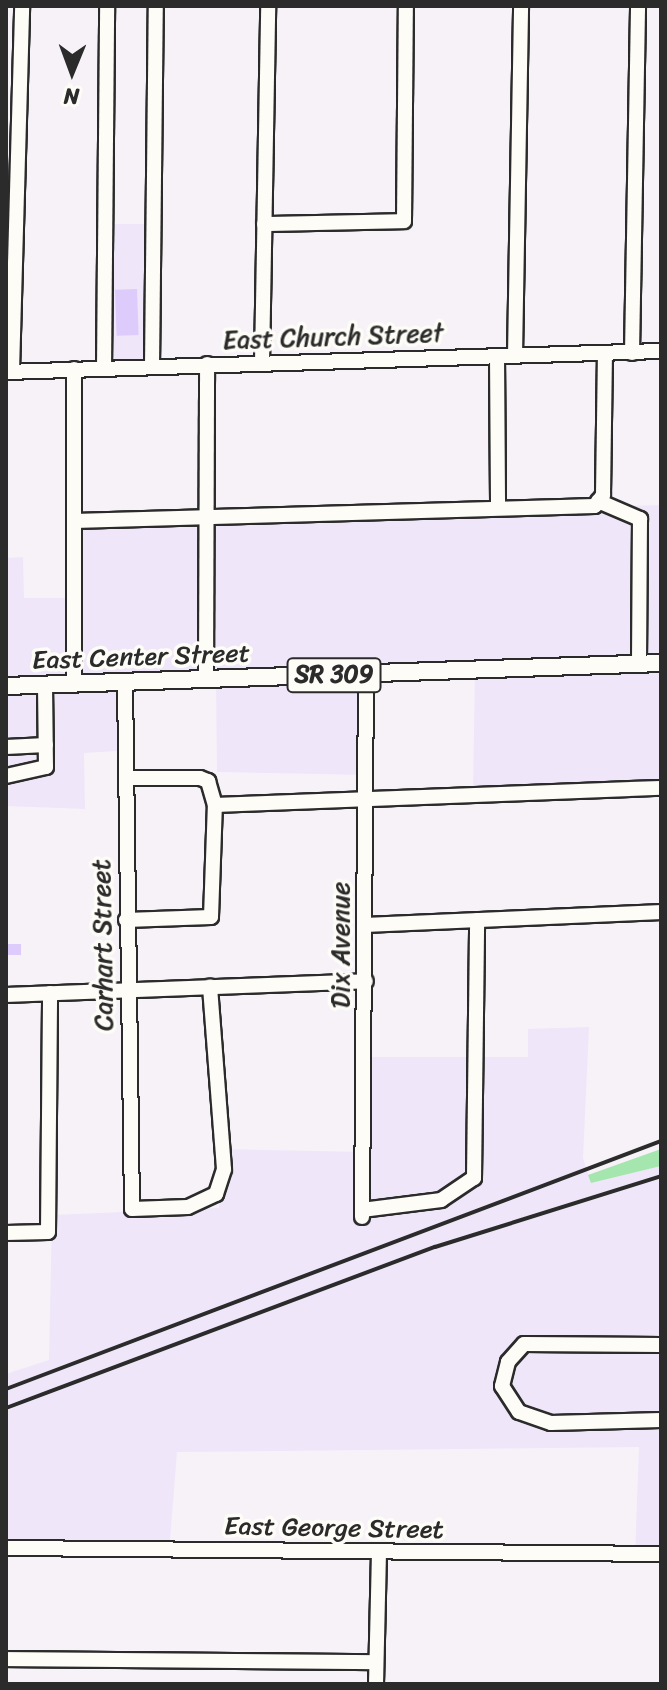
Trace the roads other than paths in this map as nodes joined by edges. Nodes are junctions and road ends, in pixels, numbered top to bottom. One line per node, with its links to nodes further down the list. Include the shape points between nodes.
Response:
1 (22, 6): 9 (street)
2 (107, 6): 18 (street)
3 (156, 6): 17 (street)
4 (268, 6): 8 (street)
5 (406, 6): 8 (street, via 404,221)
6 (521, 6): 13 (street)
7 (638, 6): 12 (street)
8 (264, 224): 15 (street)
9 (10, 274): 20 (street)
10 (661, 351): 12 (street, East Church Street)
11 (605, 353): 12 (street, East Church Street); 13 (street, East Church Street); 21 (street)
12 (632, 353)
13 (515, 355): 14 (street, East Church Street)
14 (497, 356): 15 (street, East Church Street); 22 (street)
15 (262, 363): 16 (street, East Church Street)
16 (207, 364): 17 (street, East Church Street); 23 (street)
17 (152, 367): 18 (street, East Church Street)
18 (104, 368): 19 (street, East Church Street)
19 (74, 369): 20 (street, East Church Street); 24 (street)
20 (9, 372)
21 (598, 501): 22 (street); 25 (street, via 640,519)
22 (498, 508): 23 (street)
23 (205, 519): 24 (street); 28 (street)
24 (74, 521): 31 (street)
25 (639, 663): 26 (main road, East Center Street / SR 309); 27 (main road, East Center Street / SR 309)
26 (661, 663)
27 (366, 674): 28 (main road, East Center Street / SR 309); 38 (street, Dix Avenue)
28 (206, 678): 29 (main road, East Center Street / SR 309)
29 (125, 682): 31 (main road, East Center Street / SR 309); 36 (street, Carhart Street)
30 (45, 684): 31 (main road, East Center Street / SR 309); 32 (main road, East Center Street / SR 309); 33 (street)
31 (74, 684)
32 (6, 686)
33 (46, 745): 34 (street); 35 (street, via 46,767)
34 (6, 747)
35 (6, 776)
36 (126, 778): 39 (street, via 200,778 208,781); 41 (street, Carhart Street)
37 (661, 788): 38 (street)
38 (366, 800): 39 (street); 43 (street, Dix Avenue)
39 (215, 805): 41 (street, via 211,917)
40 (661, 912): 42 (street)
41 (126, 920): 46 (street, Carhart Street)
42 (477, 920): 43 (street); 44 (street, Dix Avenue, via 474,1178 441,1200 362,1213)
43 (366, 925): 44 (street, Dix Avenue)
44 (366, 981): 45 (street)
45 (210, 987): 46 (street); 46 (street, Carhart Street, via 224,1169 216,1194 188,1207 132,1209)
46 (127, 989): 47 (street)
47 (50, 993): 48 (street); 49 (street, via 48,1232)
48 (6, 995)
49 (6, 1233)
50 (661, 1345): 51 (street, via 625,1339 524,1344 502,1386 519,1412 551,1423)
51 (661, 1420)
52 (6, 1548): 53 (street, East George Street)
53 (379, 1552): 54 (street, East George Street); 56 (street)
54 (661, 1554)
55 (6, 1659): 56 (street)
56 (376, 1662): 57 (street)
57 (376, 1684)

